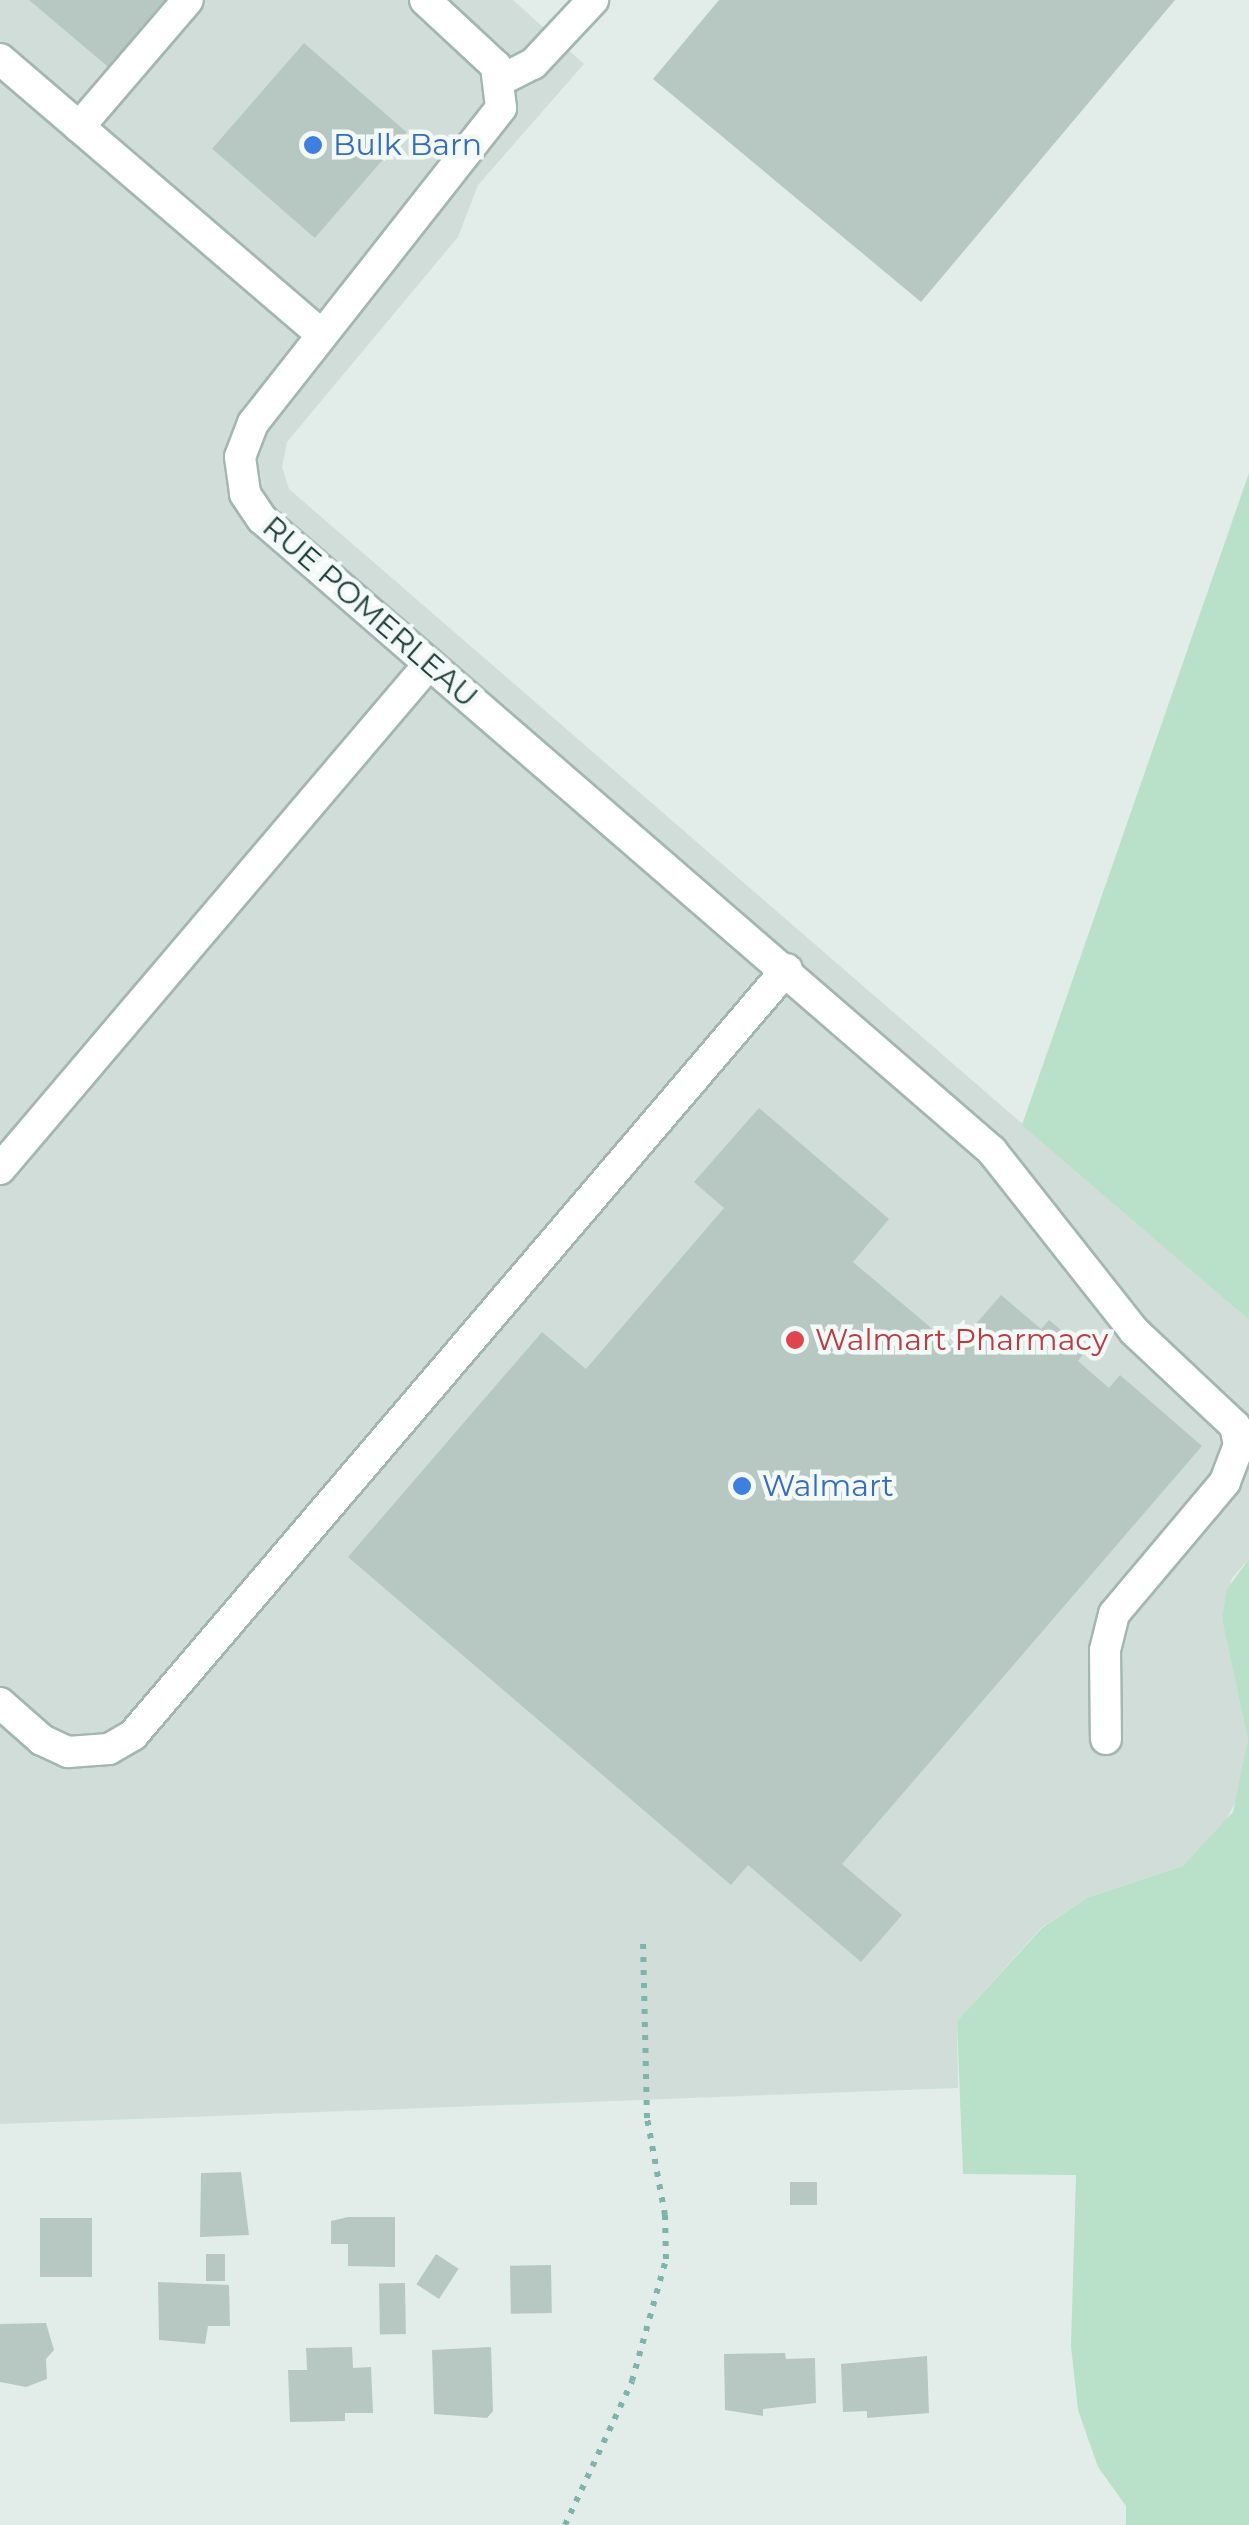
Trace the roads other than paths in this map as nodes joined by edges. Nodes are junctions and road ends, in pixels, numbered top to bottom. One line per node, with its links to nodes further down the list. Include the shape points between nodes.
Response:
1 (188, 0): 6 (street)
2 (424, 0): 5 (street, via 489,58)
3 (593, 0): 5 (street, via 532,64)
4 (0, 59): 6 (street)
5 (502, 80): 7 (street, RUE POMERLEAU, via 497,117)
6 (79, 127): 7 (street)
7 (322, 335): 8 (street, RUE POMERLEAU, via 249,429 240,457 243,487 262,519)
8 (429, 664): 9 (street, RUE POMERLEAU); 10 (street)
9 (787, 969): 11 (street, via 133,1734 95,1753 54,1747); 12 (street, RUE POMERLEAU, via 992,1151 1134,1330 1234,1426 1239,1445 1225,1482 1114,1614 1106,1650)
10 (0, 1169)
11 (0, 1703)
12 (1106, 1740)

